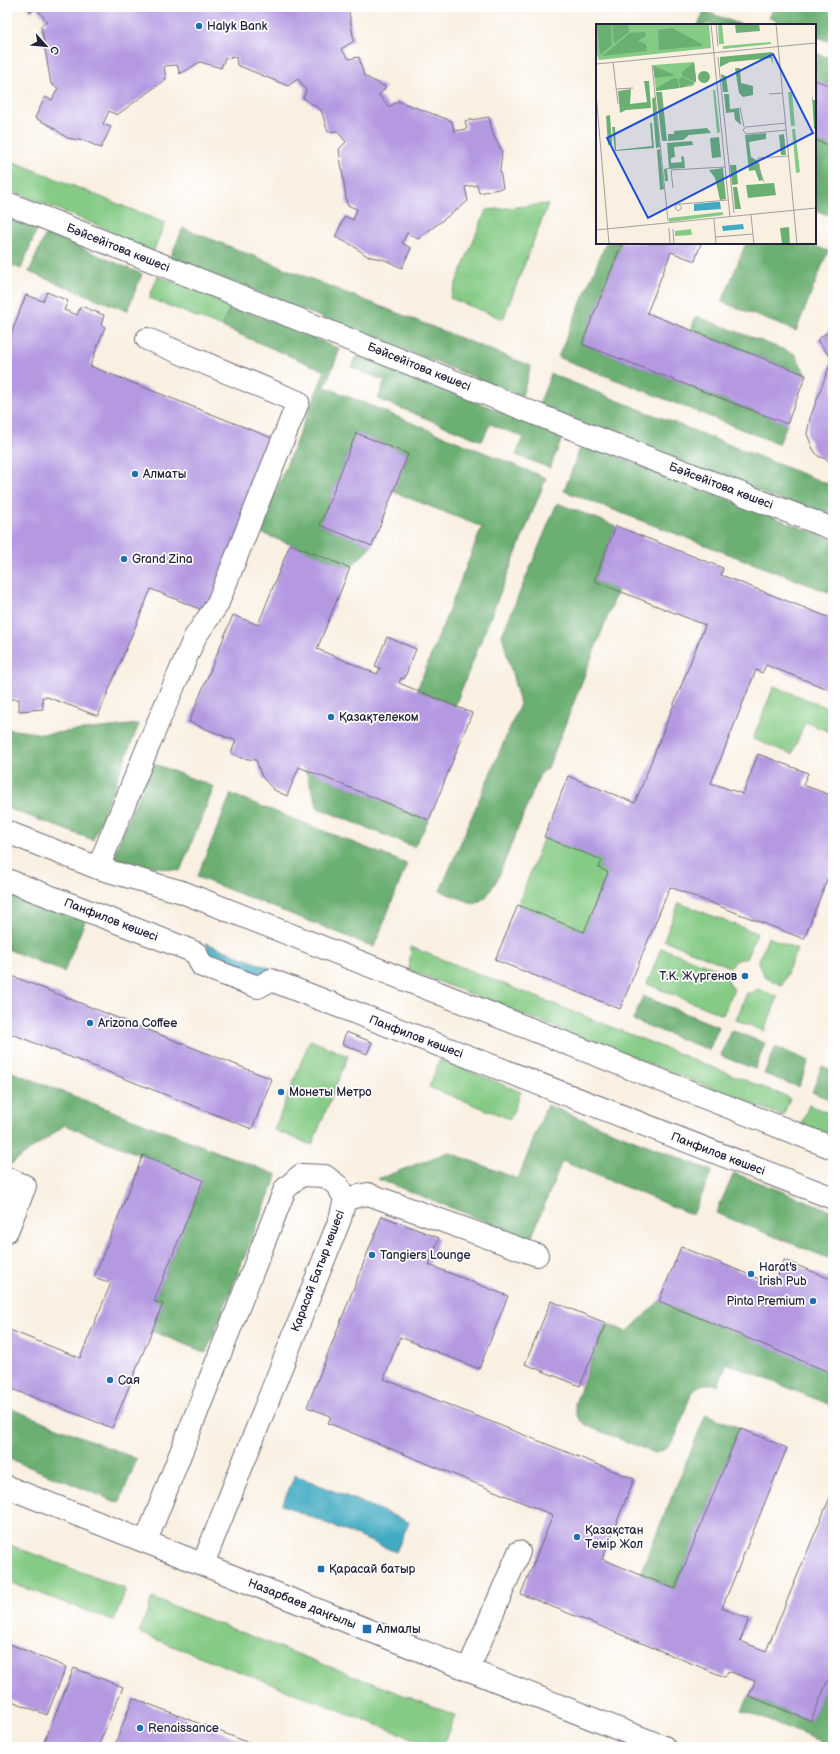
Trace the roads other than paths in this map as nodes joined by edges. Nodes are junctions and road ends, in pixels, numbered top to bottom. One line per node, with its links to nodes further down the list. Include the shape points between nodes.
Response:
1 (7, 203): 3 (street, Бәйсейітова көшесі, via 576,430)
2 (147, 339): 5 (street, via 298,402 217,605 195,637)
3 (833, 529)
4 (7, 832): 5 (street)
5 (98, 868): 7 (street, via 182,892)
6 (7, 880): 9 (street, Панфилов көшесі, via 196,953 202,966 258,987 270,980)
7 (833, 1148)
8 (7, 1178): 11 (street, via 25,1186)
9 (833, 1198)
10 (345, 1199): 12 (street, via 368,1194); 14 (street, Қарасай Батыр көшесі, via 338,1186 325,1176 301,1175 285,1189); 16 (street, Қарасай Батыр көшесі, via 340,1219)
11 (7, 1232)
12 (537, 1255)
13 (7, 1487): 14 (street, Назарбаев даңғылы)
14 (146, 1541): 16 (street, Назарбаев даңғылы)
15 (518, 1552): 17 (street)
16 (203, 1564): 17 (street, Назарбаев даңғылы)
17 (468, 1670): 18 (street, Назарбаев даңғылы)
18 (664, 1747)

